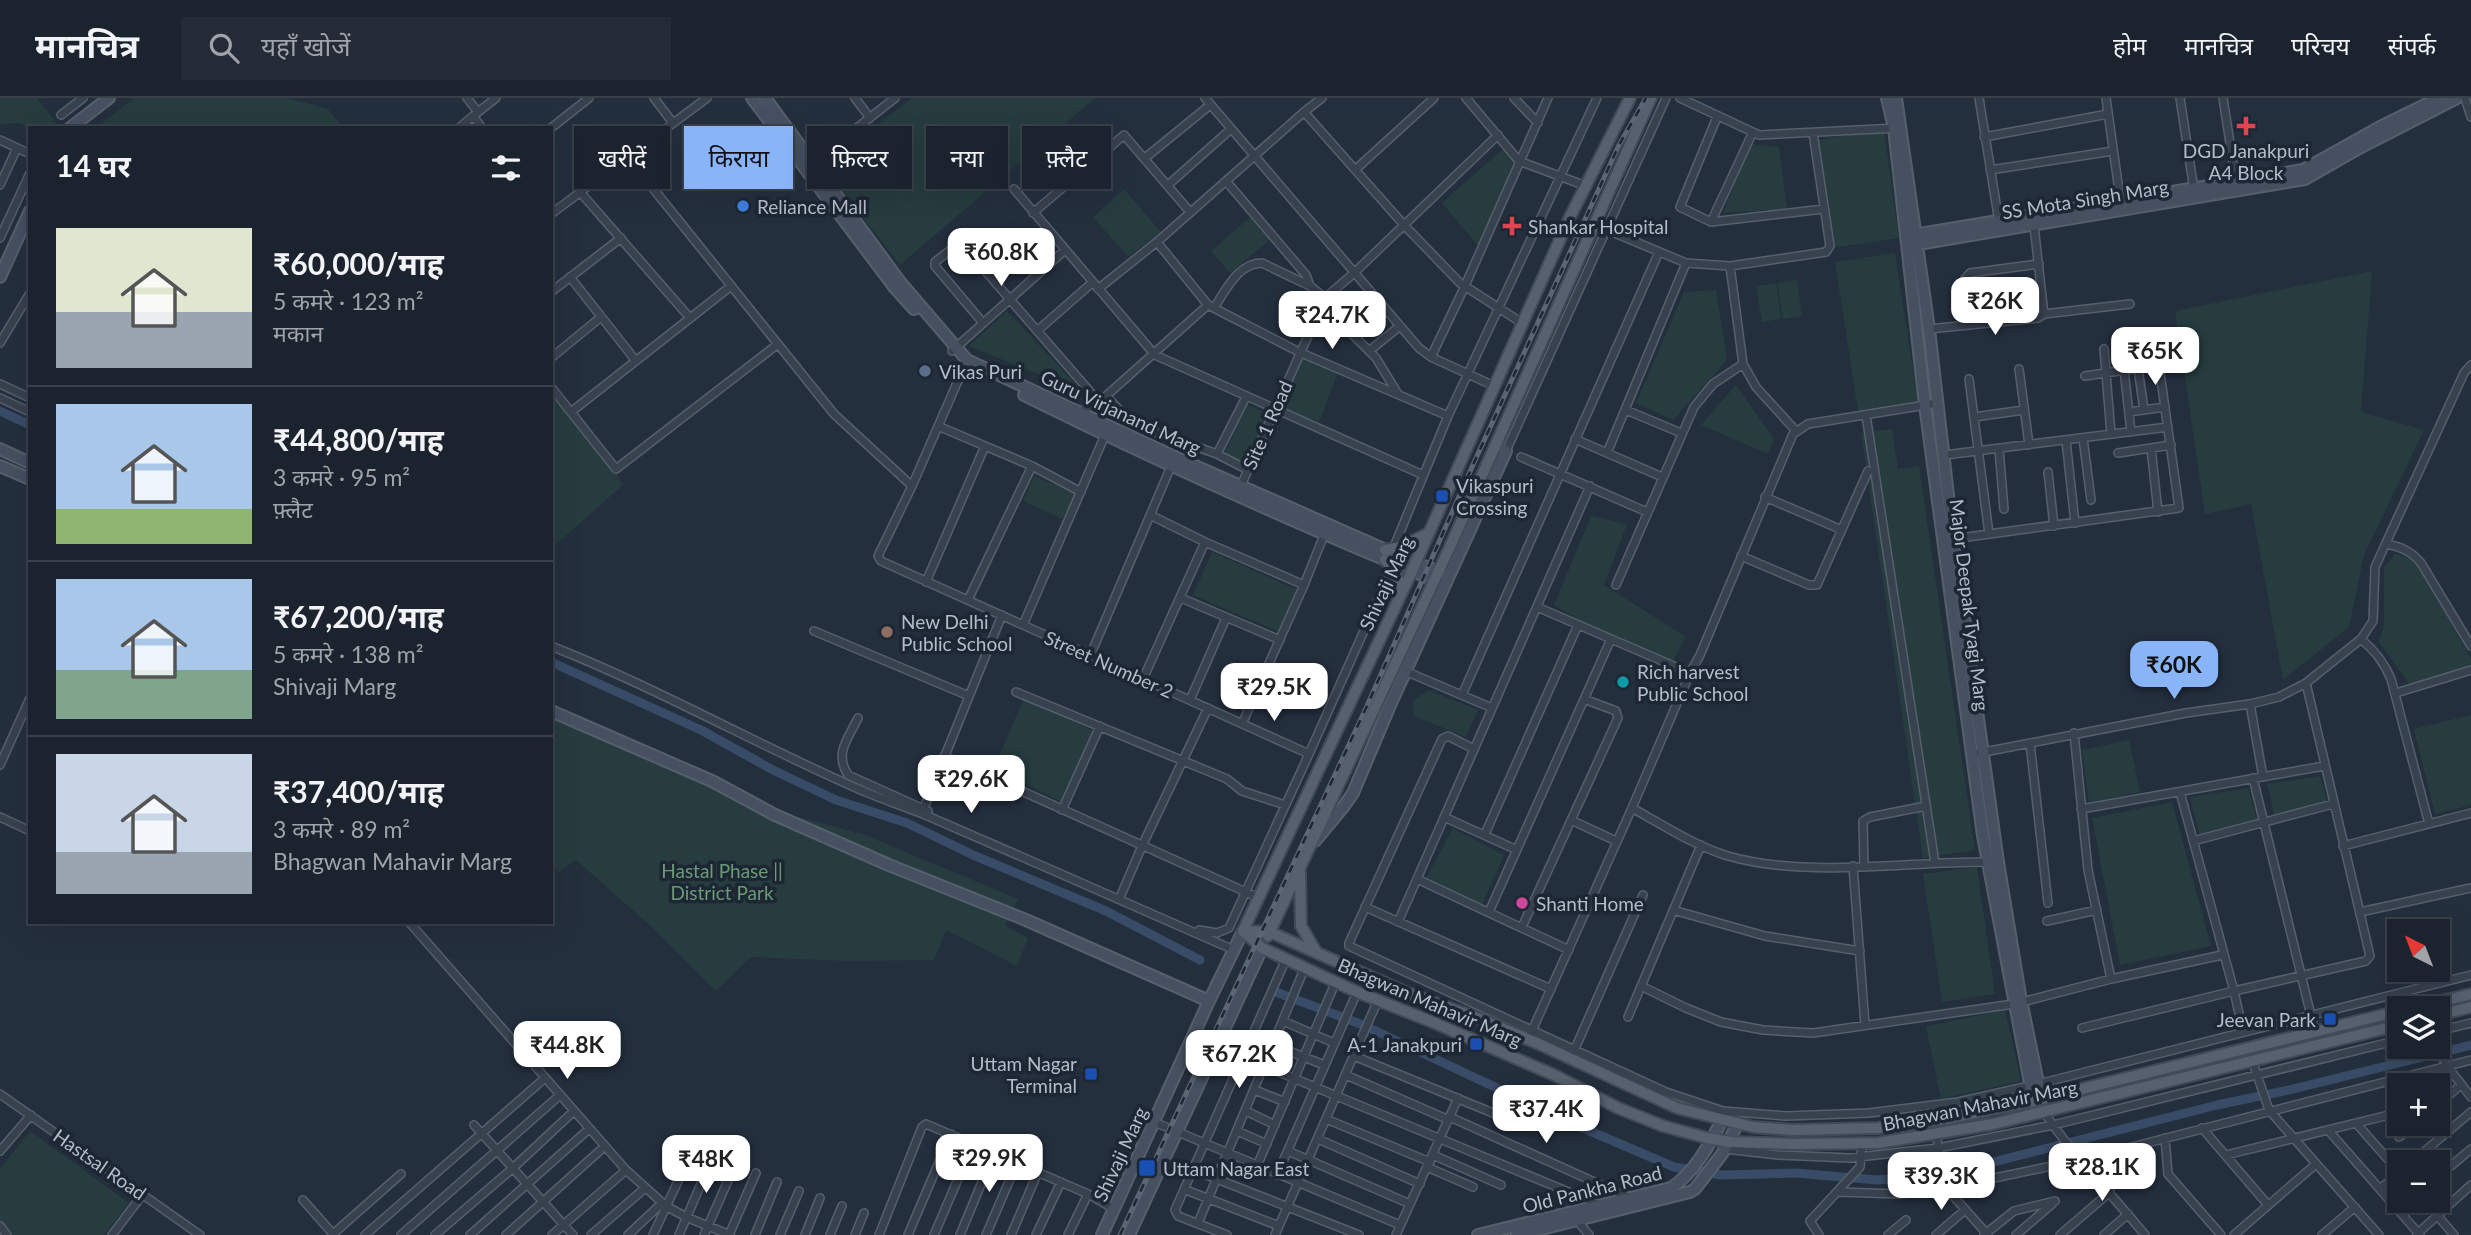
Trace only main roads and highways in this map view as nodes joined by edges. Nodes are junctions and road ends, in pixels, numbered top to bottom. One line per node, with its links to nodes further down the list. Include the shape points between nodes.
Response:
1 (1630, 98): 3 (main road, Shivaji Marg, via 1522,323)
2 (1651, 98): 5 (main road, via 1441,575)
3 (1429, 533): 4 (main road, Shivaji Marg); 4 (main road, via 1389,557)
4 (1402, 591): 6 (main road, Shivaji Marg)
5 (1300, 870): 7 (main road); 9 (main road, via 1301,926)
6 (1243, 931): 7 (main road); 8 (main road, Bhagwan Mahavir Marg)
7 (1270, 932): 8 (main road); 9 (main road, Bhagwan Mahavir Marg)
8 (1262, 948): 15 (main road, Bhagwan Mahavir Marg, via 1554,1075 1618,1108 1728,1145 1878,1143 1936,1134)
9 (1317, 953): 17 (main road, Bhagwan Mahavir Marg, via 1405,992 1530,1034 1677,1108)
10 (2471, 994): 11 (main road)
11 (2450, 999)
12 (2471, 1007): 13 (main road)
13 (2450, 1012)
14 (2387, 1014): 17 (main road, Bhagwan Mahavir Marg, via 1944,1119 1830,1131)
15 (2387, 1028)
16 (1756, 1114): 17 (main road)
17 (1753, 1127)

